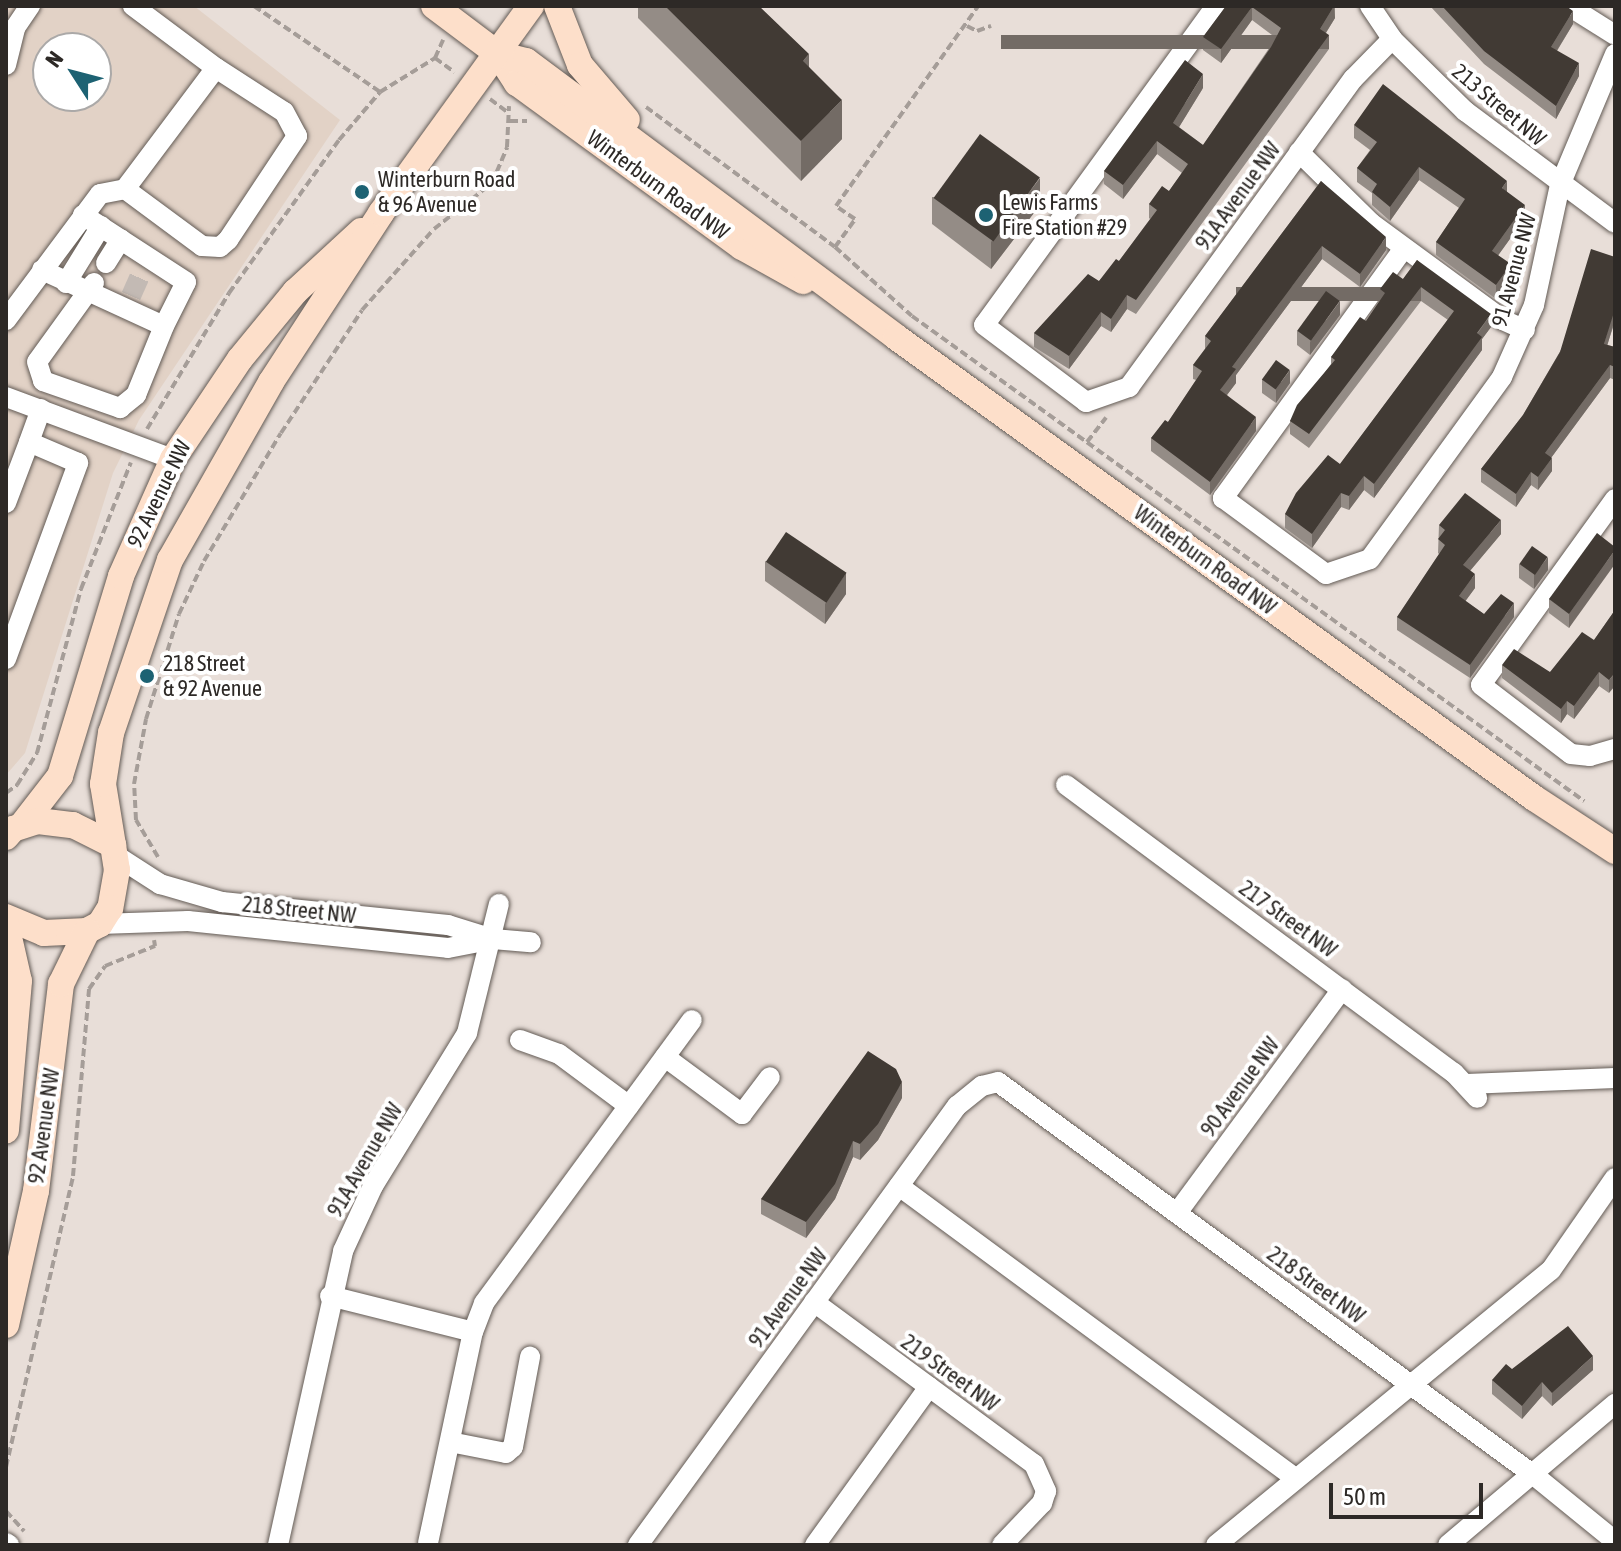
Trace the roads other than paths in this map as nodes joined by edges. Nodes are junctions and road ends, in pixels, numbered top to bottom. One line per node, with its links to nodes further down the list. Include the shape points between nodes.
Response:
1 (30, 6): 13 (street, via 15,28)
2 (133, 6): 14 (street)
3 (434, 6): 11 (main road, Winterburn Road NW)
4 (531, 6): 11 (main road, 92 Avenue NW)
5 (557, 6): 16 (main road, via 568,44 592,84)
6 (1216, 6): 15 (street, 91A Avenue NW, via 984,325 1086,402 1129,387)
7 (1370, 6): 10 (street, 213 Street NW)
8 (1569, 6): 9 (street)
9 (1615, 35)
10 (1392, 39): 15 (street, 91A Avenue NW, via 1353,79); 17 (street, 213 Street NW, via 1465,111)
11 (498, 54): 16 (main road, Winterburn Road NW, via 526,61); 19 (main road, 92 Avenue NW); 32 (main road, Winterburn Road NW, via 517,83 742,247)
12 (1615, 54): 17 (street, 91 Avenue NW)
13 (6, 65)
14 (216, 68): 18 (street); 18 (street, via 284,112 297,136 228,240 220,247 202,246)
15 (1299, 152): 24 (street)
16 (683, 176): 32 (main road, Winterburn Road NW)
17 (1560, 185): 21 (street, 213 Street NW); 34 (street, 91 Avenue NW)
18 (125, 189): 20 (street, via 100,194)
19 (381, 213): 38 (main road, 92 Avenue NW, via 295,292 240,359); 46 (main road, 92 Avenue NW, via 271,382 170,560 147,616 108,747 103,784)
20 (83, 215): 22 (street); 27 (street)
21 (1615, 223)
22 (101, 226): 23 (street); 29 (street)
23 (121, 239): 25 (street); 26 (street)
24 (1404, 248): 34 (street, via 1503,320); 34 (street, 91 Avenue NW, via 1223,498 1326,574 1370,559 1487,400)
25 (150, 257): 28 (street); 33 (street, via 186,282)
26 (106, 263)
27 (42, 270): 29 (street); 31 (street)
28 (140, 276)
29 (66, 283): 30 (street)
30 (92, 287): 33 (street); 33 (street, via 37,362 43,381 120,408 136,395)
31 (6, 320)
32 (876, 322): 44 (main road, Winterburn Road NW)
33 (164, 326)
34 (1525, 330)
35 (6, 397): 36 (street)
36 (41, 409): 37 (street); 38 (street)
37 (29, 442): 40 (street); 41 (street, via 78,463)
38 (173, 459): 45 (main road, 92 Avenue NW, via 121,576 60,776)
39 (1615, 499): 42 (street, via 1481,685 1571,754 1590,756)
40 (6, 503)
41 (6, 659)
42 (1615, 749)
43 (1066, 785): 55 (street, 217 Street NW)
44 (1534, 798): 47 (main road, Winterburn Road NW); 48 (main road, Winterburn Road NW)
45 (12, 830): 46 (main road, 92 Avenue NW, via 38,821 73,825)
46 (114, 850): 52 (main road, 92 Avenue NW, via 117,889); 53 (street, 218 Street NW, via 160,884 222,902 448,925)
47 (1615, 851)
48 (1615, 871)
49 (499, 904): 53 (street, 91A Avenue NW)
50 (6, 917): 52 (main road, via 44,933)
51 (6, 924): 63 (main road, 92 Avenue NW, via 19,981)
52 (93, 927): 53 (street, 218 Street NW, via 188,921 448,948); 69 (main road, 92 Avenue NW, via 61,984 36,1191)
53 (493, 939): 54 (street, 218 Street NW); 67 (street, 91A Avenue NW, via 467,1033 360,1210)
54 (531, 942)
55 (1342, 989): 60 (street, 217 Street NW, via 1472,1091); 66 (street, 90 Avenue NW)
56 (692, 1020): 58 (street)
57 (520, 1040): 62 (street, via 559,1054)
58 (665, 1057): 59 (street, via 742,1114); 62 (street)
59 (770, 1077)
60 (1615, 1078)
61 (982, 1086): 65 (street, 91 Avenue NW, via 957,1106); 66 (street, 218 Street NW, via 998,1082 1012,1090)
62 (629, 1106): 70 (street, via 484,1303)
63 (6, 1130)
64 (1615, 1178): 72 (street, via 1551,1270)
65 (899, 1186): 68 (street, 91 Avenue NW); 77 (street)
66 (1177, 1213): 72 (street, 218 Street NW)
67 (330, 1296): 70 (street); 80 (street, 91A Avenue NW)
68 (814, 1302): 73 (street, 219 Street NW); 81 (street, 91 Avenue NW)
69 (6, 1325)
70 (473, 1332): 75 (street)
71 (530, 1357): 75 (street, via 513,1447 506,1453)
72 (1410, 1384): 76 (street, 218 Street NW); 77 (street)
73 (929, 1387): 82 (street); 83 (street, 219 Street NW, via 1034,1464 1046,1491 1035,1512)
74 (1615, 1404): 76 (street)
75 (450, 1442): 79 (street)
76 (1535, 1476): 78 (street, 218 Street NW); 85 (street)
77 (1296, 1479): 84 (street)
78 (1615, 1541)
79 (428, 1543)
80 (278, 1545)
81 (638, 1545)
82 (815, 1545)
83 (1002, 1545)
84 (1216, 1545)
85 (1448, 1545)

